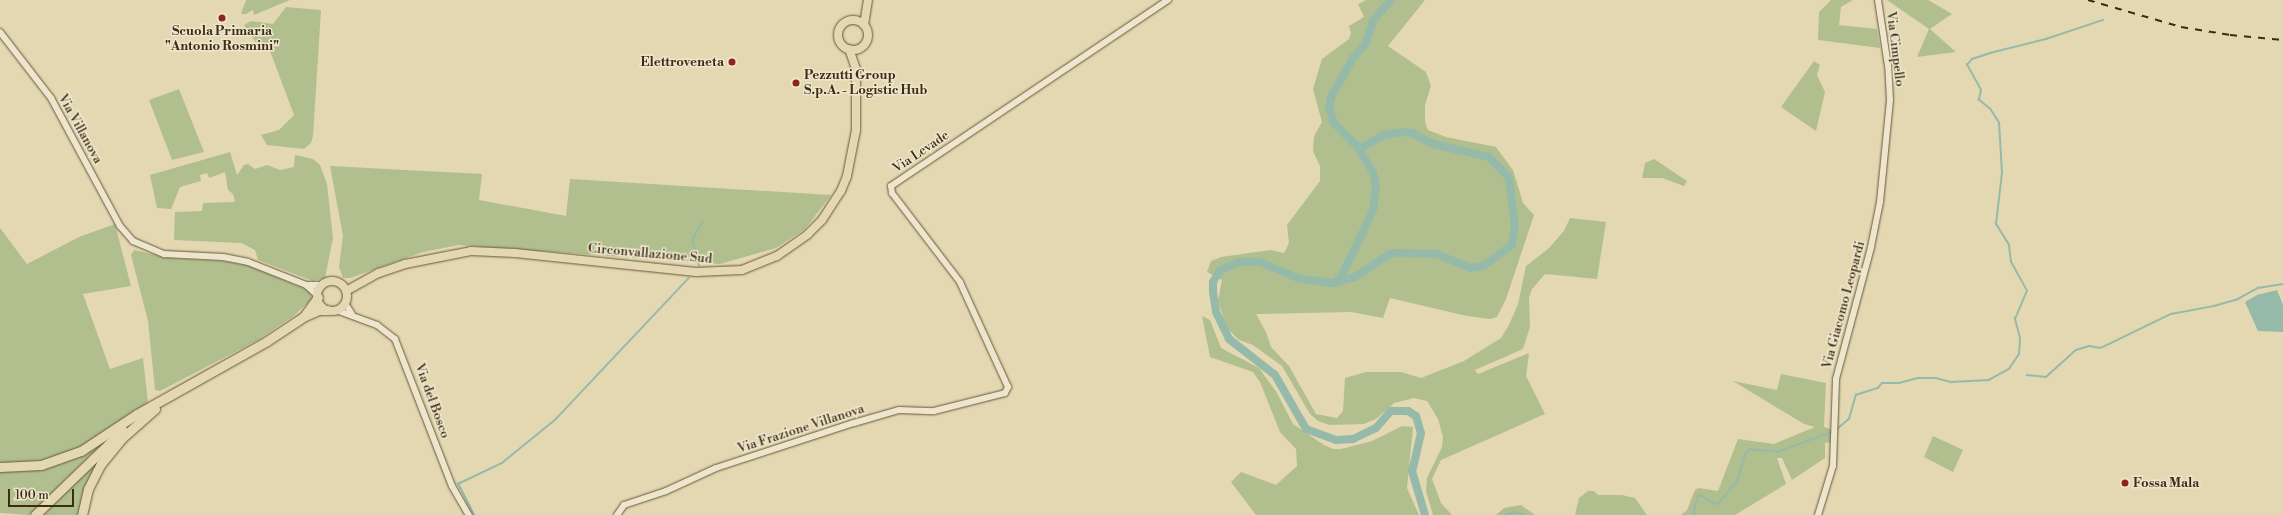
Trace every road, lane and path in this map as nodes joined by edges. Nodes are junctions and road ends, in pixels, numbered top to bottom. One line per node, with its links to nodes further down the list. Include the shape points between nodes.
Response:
1 (868, 0): 4 (main road); 5 (main road)
2 (1168, 0): 19 (street, Via Levade, via 891,186 892,193 960,282 1008,387)
3 (1878, 0): 10 (street, Via Cimpello, via 1889,71)
4 (854, 21): 5 (main road); 7 (main road, via 844,24 839,33 841,43)
5 (864, 25): 8 (main road, via 868,36 866,44)
6 (0, 32): 11 (street, Via Villanova, via 51,98 120,226 133,241 164,254 223,257 248,262)
7 (849, 49): 8 (main road); 9 (main road, Circonvallazione Sud)
8 (859, 49): 9 (main road)
9 (856, 69): 13 (main road, Circonvallazione Sud, via 854,147 841,191 822,220 808,234 777,256 759,264 721,272 696,272 515,253 471,252 405,264)
10 (1890, 100): 26 (street, Via Giacomo Leopardi, via 1875,231 1836,379 1832,473)
11 (306, 285): 12 (street); 14 (street)
12 (322, 285): 13 (main road, via 333,281); 14 (main road)
13 (345, 289): 15 (main road)
14 (317, 296): 16 (main road, via 319,304); 18 (highway)
15 (345, 303): 16 (main road); 17 (street)
16 (331, 310): 17 (street, Via del Bosco); 18 (highway, via 319,310)
17 (353, 315): 24 (street, Via del Bosco, via 383,328 395,339 452,486)
18 (303, 317): 20 (highway)
19 (1001, 393): 25 (street, Via Frazione Villanova, via 934,411 899,410 854,423 716,468 666,491 624,505)
20 (171, 395): 21 (highway, via 92,446 67,457 27,468); 22 (highway, via 128,426); 23 (highway, via 122,438 101,464 88,489)
21 (0, 468)
22 (35, 515)
23 (82, 515)
24 (469, 515)
25 (617, 515)
26 (1818, 515)

